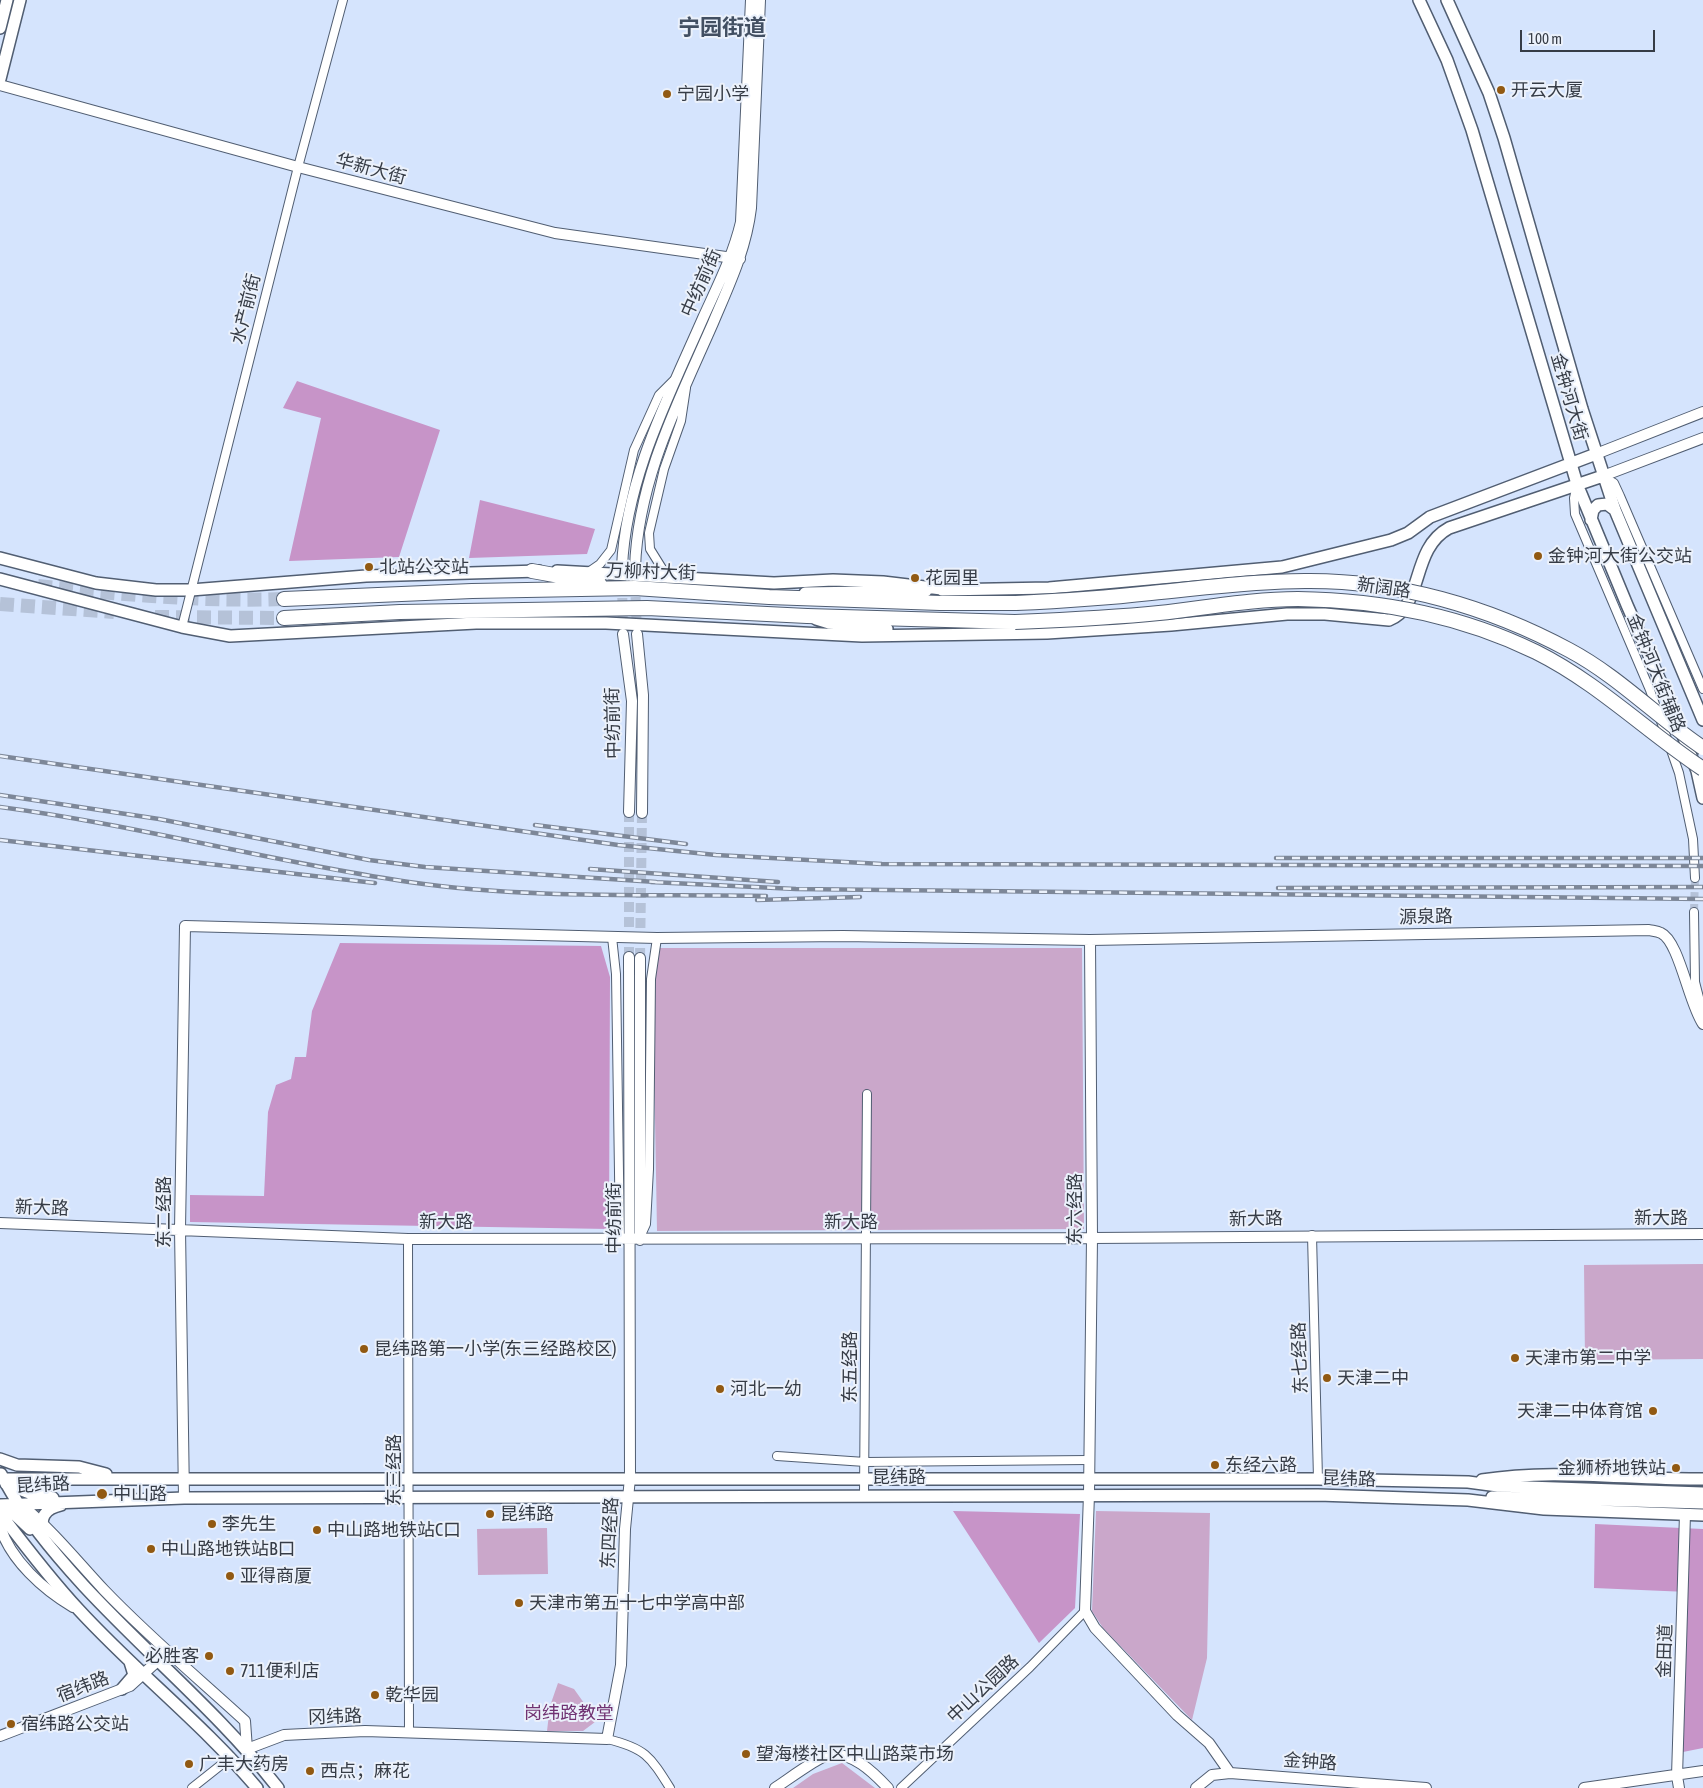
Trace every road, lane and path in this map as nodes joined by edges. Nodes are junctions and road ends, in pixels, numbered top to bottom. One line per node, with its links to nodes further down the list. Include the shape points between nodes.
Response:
1 (7, 0): 8 (main road)
2 (20, 0): 9 (main road)
3 (342, 0): 11 (street, 水产前街)
4 (751, 0): 12 (street, 中纺前街, via 743,203)
5 (760, 0): 12 (street, via 751,208 746,240)
6 (1419, 0): 18 (main road, 金钟河大街, via 1447,60 1475,140)
7 (1447, 0): 17 (main road, 金钟河大街, via 1485,84 1504,138)
8 (0, 28)
9 (0, 80)
10 (0, 85): 11 (street, 华新大街)
11 (298, 167): 12 (street, 华新大街, via 555,233); 31 (street, 水产前街)
12 (735, 258): 13 (street, 中纺前街); 14 (street)
13 (676, 378): 24 (street, 中纺前街, via 636,480 625,530); 27 (street, via 659,395 634,450 610,550 600,564)
14 (686, 384): 25 (street, via 650,475 639,520); 28 (street, via 681,421 664,469 649,534 650,549)
15 (1703, 412): 17 (street)
16 (1703, 438): 19 (street)
17 (1596, 454): 18 (main road); 19 (main road, 金钟河大街)
18 (1570, 464): 20 (main road, 金钟河大街); 32 (main road, via 1430,517 1408,533 1391,540 1282,567 1059,588)
19 (1603, 476): 20 (main road); 21 (main road, 金钟河大街); 45 (street, 金钟河大街辅路, via 1614,483)
20 (1577, 484): 22 (main road, 金钟河大街); 44 (main road, via 1437,534 1426,552 1405,609 1390,620 1287,614 1056,632); 52 (street, 金钟河大街辅路, via 1575,514 1650,690 1679,774 1693,839)
21 (1615, 510): 22 (main road, via 1607,504 1598,504); 46 (main road, 金钟河大街)
22 (1591, 520): 49 (main road, 金钟河大街, via 1670,703 1697,771)
23 (0, 558): 31 (main road, via 112,586)
24 (622, 567)
25 (635, 568)
26 (532, 571): 27 (main road); 30 (highway); 31 (main road, via 366,576)
27 (587, 573): 28 (main road)
28 (668, 578): 32 (main road, via 774,583 883,582)
29 (0, 579): 41 (main road)
30 (635, 588): 33 (highway, 万柳村大街); 34 (highway, 万柳村大街)
31 (191, 590): 41 (street, 水产前街)
32 (950, 590): 33 (main road)
33 (769, 596): 35 (highway, 万柳村大街)
34 (284, 599)
35 (1016, 603): 47 (highway, 新阔路, bridge, via 1307,581 1368,585 1418,593 1470,606 1570,650 1606,673)
36 (630, 608): 37 (highway, 万柳村大街); 38 (highway, 万柳村大街, via 400,612); 40 (main road)
37 (807, 616): 39 (highway, 万柳村大街); 44 (main road, via 829,623)
38 (284, 618)
39 (1016, 622): 48 (highway, 新阔路, bridge, via 1106,618 1296,599 1395,606 1446,618 1536,652 1605,694)
40 (524, 623): 41 (main road, via 230,636); 44 (main road, via 641,623 862,636)
41 (182, 627)
42 (623, 634): 50 (street, 中纺前街, via 632,701)
43 (637, 634): 51 (street, via 643,696)
44 (928, 634)
45 (1703, 689)
46 (1703, 720)
47 (1703, 748)
48 (1703, 769)
49 (1703, 798)
50 (629, 812)
51 (642, 813)
52 (1695, 878)
53 (1694, 912): 59 (street, via 1695,982)
54 (185, 926): 55 (street, 源泉路); 63 (street, 东二经路)
55 (612, 937): 56 (street, 源泉路); 69 (street, via 616,974)
56 (657, 938): 57 (street, 源泉路, via 843,936); 70 (street, via 651,979 650,1169 646,1224)
57 (1090, 940): 60 (street, 源泉路, via 1649,930 1662,933 1672,944 1690,999); 67 (street, 东六经路)
58 (634, 957): 70 (street, 中纺前街)
59 (1703, 1013)
60 (1703, 1024)
61 (867, 1094): 66 (street, 东五经路)
62 (0, 1223): 63 (street, 新大路)
63 (180, 1228): 68 (street, 新大路); 76 (street, 东二经路)
64 (1703, 1234): 65 (street, 新大路)
65 (1312, 1235): 67 (street, 新大路); 83 (street, 东七经路)
66 (866, 1238): 67 (street, 新大路); 70 (street, 新大路); 74 (street, 东五经路)
67 (1092, 1238): 73 (street, 东六经路)
68 (408, 1239): 69 (street, 新大路); 79 (street, 东三经路)
69 (620, 1239): 70 (street, 新大路)
70 (635, 1240): 77 (street, 中纺前街)
71 (777, 1456): 74 (street)
72 (0, 1459): 75 (main road, via 17,1465 79,1467)
73 (1089, 1460): 74 (street); 81 (street, 东六经路)
74 (864, 1462): 80 (street, 东五经路)
75 (120, 1478): 76 (main road, 昆纬路); 78 (main road, 昆纬路)
76 (184, 1478): 79 (main road, 昆纬路); 89 (street, 东二经路)
77 (630, 1478): 79 (main road, 昆纬路); 80 (main road, 昆纬路); 91 (street, 东四经路)
78 (2, 1479): 93 (main road, via 29,1493); 94 (main road)
79 (409, 1479): 90 (street, 东三经路)
80 (864, 1479): 81 (main road, 昆纬路); 88 (street, 东五经路)
81 (1089, 1479): 83 (main road, 昆纬路); 87 (street, 东六经路)
82 (1703, 1479): 84 (main road, via 1549,1476 1501,1477)
83 (1318, 1480): 84 (main road, 昆纬路)
84 (1468, 1482): 85 (main road)
85 (1539, 1492): 86 (main road); 92 (main road); 95 (main road)
86 (1703, 1493)
87 (1089, 1494): 88 (main road, 昆纬路); 92 (main road, 昆纬路, via 1318,1495); 105 (street, 东六经路)
88 (864, 1495): 91 (main road, 昆纬路)
89 (184, 1498): 90 (main road, 昆纬路); 93 (main road, 昆纬路)
90 (408, 1498): 91 (main road, 昆纬路); 111 (street, 东三经路)
91 (628, 1498): 113 (street, 东四经路, via 621,1666)
92 (1468, 1500): 98 (main road, via 1544,1509)
93 (74, 1501): 94 (main road, 昆纬路); 100 (main road, via 51,1508)
94 (19, 1503): 96 (main road, 昆纬路); 100 (street); 103 (main road)
95 (1703, 1503)
96 (0, 1505): 103 (main road)
97 (0, 1513): 102 (main road)
98 (1685, 1514): 99 (main road); 118 (street, 金田道)
99 (1703, 1515)
100 (41, 1520): 103 (main road, via 44,1536); 106 (street, via 105,1591)
101 (0, 1526): 102 (main road); 104 (street, via 7,1542 31,1574)
102 (17, 1536): 104 (main road)
103 (52, 1548): 108 (main road)
104 (79, 1611): 107 (main road)
105 (1085, 1611): 117 (street, via 1095,1628 1177,1715 1209,1743); 126 (street, 中山公园路)
106 (168, 1652): 108 (street, 宿纬路); 114 (street, via 246,1720)
107 (130, 1660): 109 (main road); 110 (main road, via 134,1675)
108 (157, 1662): 109 (street, 宿纬路); 114 (main road)
109 (144, 1674): 110 (street, 宿纬路); 115 (main road)
110 (122, 1689): 112 (street, 宿纬路)
111 (409, 1732): 113 (street, 冈纬路); 114 (street, 冈纬路, via 284,1735)
112 (0, 1736)
113 (607, 1739): 123 (street, via 646,1753)
114 (247, 1749): 122 (main road)
115 (231, 1757): 120 (street); 121 (main road)
116 (1703, 1771): 118 (street)
117 (1230, 1773): 119 (street, 金钟路); 127 (street, 金钟路, via 1212,1775)
118 (1677, 1776): 129 (street); 130 (street, 金田道)
119 (1381, 1786): 128 (street, 金钟路)
120 (192, 1788)
121 (257, 1788)
122 (278, 1788)
123 (670, 1788)
124 (775, 1788): 125 (street, via 827,1755 843,1756 861,1763)
125 (888, 1788)
126 (901, 1788)
127 (1196, 1788)
128 (1426, 1788)
129 (1584, 1788)
130 (1679, 1788)

